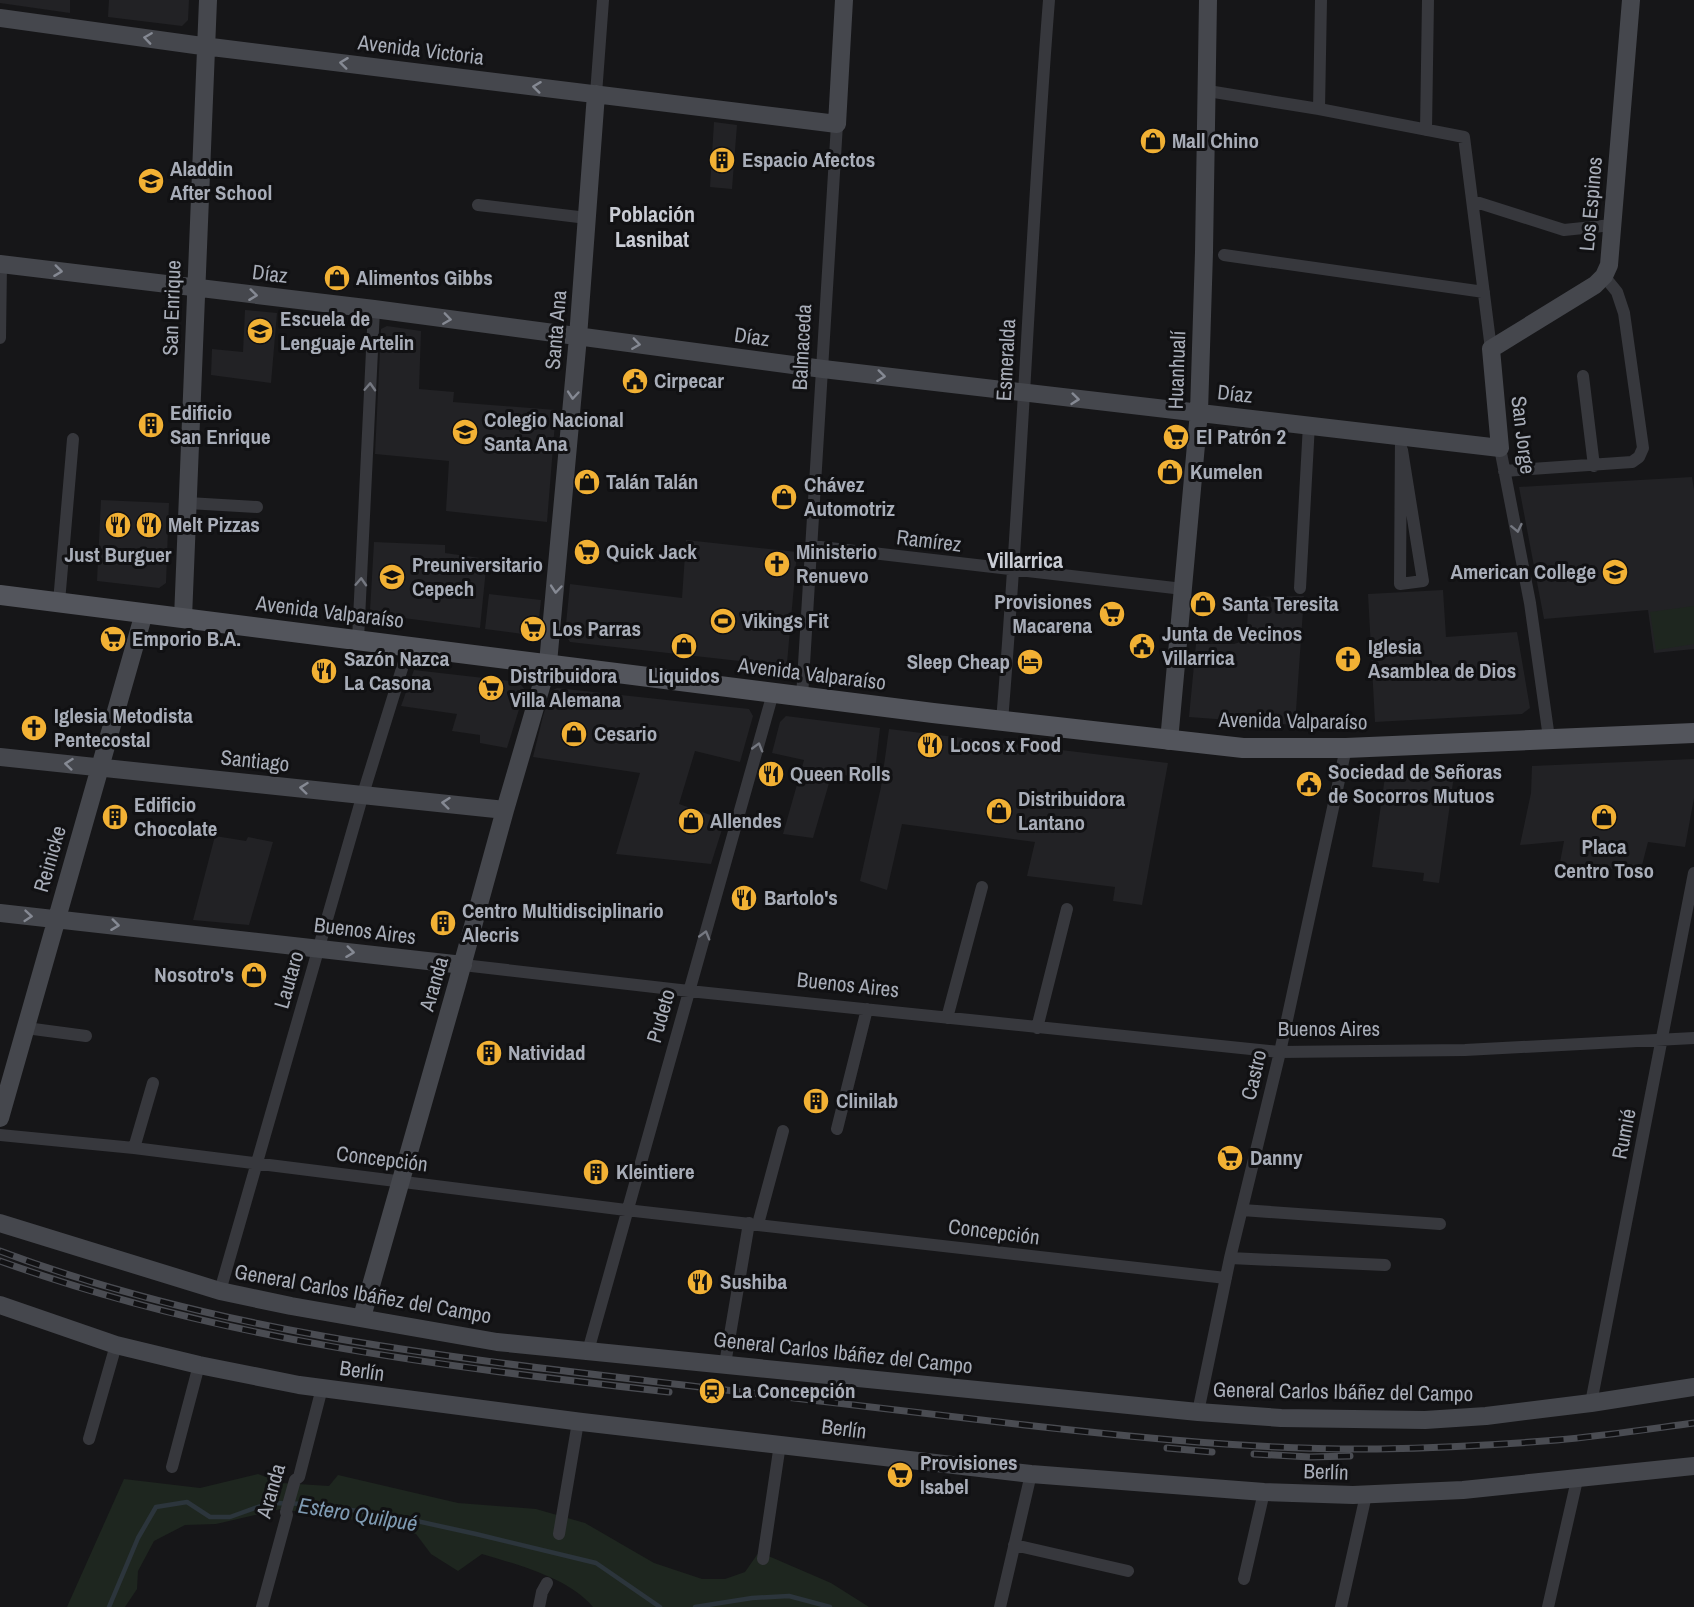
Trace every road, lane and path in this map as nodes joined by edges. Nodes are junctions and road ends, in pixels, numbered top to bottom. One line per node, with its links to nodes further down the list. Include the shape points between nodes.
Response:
1 (208, 0): 10 (street, San Enrique)
2 (603, 0): 12 (street, Santa Ana)
3 (844, 0): 14 (street, Balmaceda)
4 (1048, 0): 31 (street, Esmeralda)
5 (1208, 0): 11 (street, Huanhualí)
6 (1321, 0): 13 (street)
7 (1428, 0): 15 (street)
8 (1631, 0): 19 (street, Los Espinos)
9 (0, 18): 10 (street, Avenida Victoria, one-way to 9)
10 (206, 46): 12 (street, Avenida Victoria, one-way to 10); 23 (street, San Enrique)
11 (1208, 91): 13 (street); 32 (street, Huanhualí)
12 (596, 94): 14 (street, Avenida Victoria); 18 (street, Santa Ana)
13 (1319, 110): 15 (street)
14 (837, 124): 29 (street, Balmaceda)
15 (1426, 130): 16 (street, San Jorge, via 1464,137)
16 (1473, 201): 19 (street, via 1564,230); 24 (street, San Jorge)
17 (478, 205): 18 (street)
18 (587, 218): 26 (street, Santa Ana)
19 (1611, 225): 22 (street, Los Espinos, via 1609,265)
20 (1224, 255): 24 (street)
21 (1, 264): 23 (street, Díaz, one-way to 23); 27 (street)
22 (1604, 276): 28 (street, Los Espinos); 37 (street, via 1617,292 1624,313 1643,448 1632,462)
23 (195, 288): 25 (street, Díaz, one-way to 25); 39 (street, San Enrique)
24 (1484, 292): 28 (street, San Jorge)
25 (374, 309): 26 (street, Díaz, one-way to 26); 49 (street, one-way to 25)
26 (578, 337): 29 (street, Díaz, one-way to 29); 51 (street, Santa Ana, one-way to 51)
27 (0, 338)
28 (1491, 349): 36 (street, San Jorge)
29 (823, 369): 31 (street, Díaz, one-way to 31); 41 (street, Balmaceda)
30 (1583, 376): 37 (street)
31 (1024, 393): 32 (street, Díaz, one-way to 32); 42 (street, Esmeralda)
32 (1199, 412): 33 (street, Díaz); 44 (street, Huanhualí)
33 (1309, 424): 35 (street, Díaz); 43 (street)
34 (73, 439): 46 (street)
35 (1402, 443): 35 (street, via 1401,550 1400,584 1423,581); 36 (street, Díaz)
36 (1500, 448): 38 (street, San Jorge)
37 (1594, 466): 38 (street)
38 (1504, 471): 56 (street, San Jorge, one-way to 56, via 1530,603)
39 (188, 503): 40 (street); 48 (street, San Enrique)
40 (257, 507)
41 (812, 546): 42 (street, Ramírez); 53 (street, Balmaceda)
42 (1013, 571): 44 (street, Ramírez); 54 (street, Esmeralda)
43 (1300, 588)
44 (1183, 589): 57 (street, Huanhualí)
45 (0, 595): 46 (main road, Avenida Valparaíso)
46 (58, 602): 47 (main road, Avenida Valparaíso)
47 (144, 613): 48 (main road, Avenida Valparaíso); 60 (street, Reinicke)
48 (183, 618): 49 (main road, Avenida Valparaíso)
49 (358, 640): 50 (main road, Avenida Valparaíso)
50 (409, 646): 51 (main road, Avenida Valparaíso); 61 (street, Lautaro)
51 (548, 663): 52 (main road, Avenida Valparaíso); 62 (street, Aranda)
52 (773, 693): 53 (main road, Avenida Valparaíso); 71 (street, Pudeto, one-way to 52)
53 (802, 697): 54 (main road, Avenida Valparaíso)
54 (1002, 721): 57 (main road, Avenida Valparaíso)
55 (1694, 733): 56 (main road, Avenida Valparaíso)
56 (1549, 738): 58 (main road, Avenida Valparaíso)
57 (1169, 741): 58 (main road, Avenida Valparaíso, via 1243,748)
58 (1346, 748): 79 (street, Castro)
59 (0, 757): 60 (street, Santiago, one-way to 59)
60 (100, 768): 61 (street, Santiago, one-way to 60); 67 (street, Reinicke)
61 (363, 794): 62 (street, Santiago, one-way to 61); 69 (street, Lautaro)
62 (505, 810): 70 (street, Aranda)
63 (1694, 873): 68 (street, Rumié)
64 (982, 887): 73 (street)
65 (1067, 909): 75 (street)
66 (0, 913): 67 (street, Buenos Aires, one-way to 67)
67 (57, 918): 69 (street, Buenos Aires, one-way to 69); 74 (street, Reinicke)
68 (1688, 935): 78 (street, Rumié)
69 (319, 949): 70 (street, Buenos Aires, one-way to 70); 86 (street, Lautaro)
70 (463, 965): 71 (street, Buenos Aires); 87 (street, Aranda)
71 (688, 991): 72 (street, Buenos Aires); 88 (street, Pudeto)
72 (867, 1009): 73 (street, Buenos Aires); 82 (street)
73 (947, 1018): 75 (street, Buenos Aires)
74 (26, 1028): 76 (street); 81 (street, Reinicke)
75 (1037, 1028): 79 (street, Buenos Aires)
76 (86, 1036)
77 (1694, 1038): 78 (street, Buenos Aires)
78 (1663, 1039): 79 (street, Buenos Aires, via 1466,1050); 105 (street, Rumié)
79 (1280, 1052): 89 (street, Castro)
80 (153, 1083): 85 (street)
81 (0, 1118)
82 (837, 1129)
83 (783, 1131): 91 (street)
84 (0, 1135): 85 (street, Concepción)
85 (134, 1148): 86 (street, Concepción)
86 (256, 1164): 87 (street, Concepción); 96 (street, Lautaro)
87 (400, 1180): 88 (street, Concepción); 98 (street, Aranda)
88 (626, 1210): 91 (street, Concepción); 100 (street, Pudeto)
89 (1242, 1210): 92 (street); 93 (street, Castro)
90 (0, 1223): 96 (street, General Carlos Ibáñez del Campo)
91 (754, 1223): 95 (street, Concepción); 101 (street)
92 (1440, 1224)
93 (1230, 1258): 94 (street); 95 (street, Castro)
94 (1385, 1265)
95 (1226, 1278): 106 (street, Castro)
96 (220, 1291): 98 (street, General Carlos Ibáñez del Campo)
97 (0, 1305): 99 (street, Berlín)
98 (362, 1317): 100 (street, General Carlos Ibáñez del Campo, via 497,1342)
99 (116, 1345): 102 (street, Berlín); 108 (street)
100 (588, 1351): 101 (street, General Carlos Ibáñez del Campo)
101 (725, 1364): 106 (street, General Carlos Ibáñez del Campo)
102 (199, 1365): 104 (street, Berlín); 111 (street)
103 (1694, 1387): 105 (street, General Carlos Ibáñez del Campo)
104 (322, 1388): 107 (street, Berlín); 122 (street, Aranda)
105 (1592, 1403): 106 (street, General Carlos Ibáñez del Campo, via 1425,1420 1281,1418)
106 (1198, 1412)
107 (578, 1422): 109 (street, Berlín); 116 (street)
108 (89, 1439)
109 (780, 1444): 112 (street, Berlín); 118 (street)
110 (1694, 1466): 113 (street, Berlín)
111 (172, 1467)
112 (1030, 1474): 114 (street, Berlín); 117 (street)
113 (1577, 1480): 115 (street, Berlín); 126 (street)
114 (1264, 1492): 115 (street, Berlín); 120 (street)
115 (1366, 1495): 125 (street)
116 (559, 1534)
117 (1014, 1545): 119 (street); 124 (street)
118 (763, 1559)
119 (1128, 1571)
120 (1244, 1580)
121 (547, 1583): 123 (street)
122 (262, 1607)
123 (539, 1607)
124 (1000, 1607)
125 (1341, 1607)
126 (1548, 1607)

